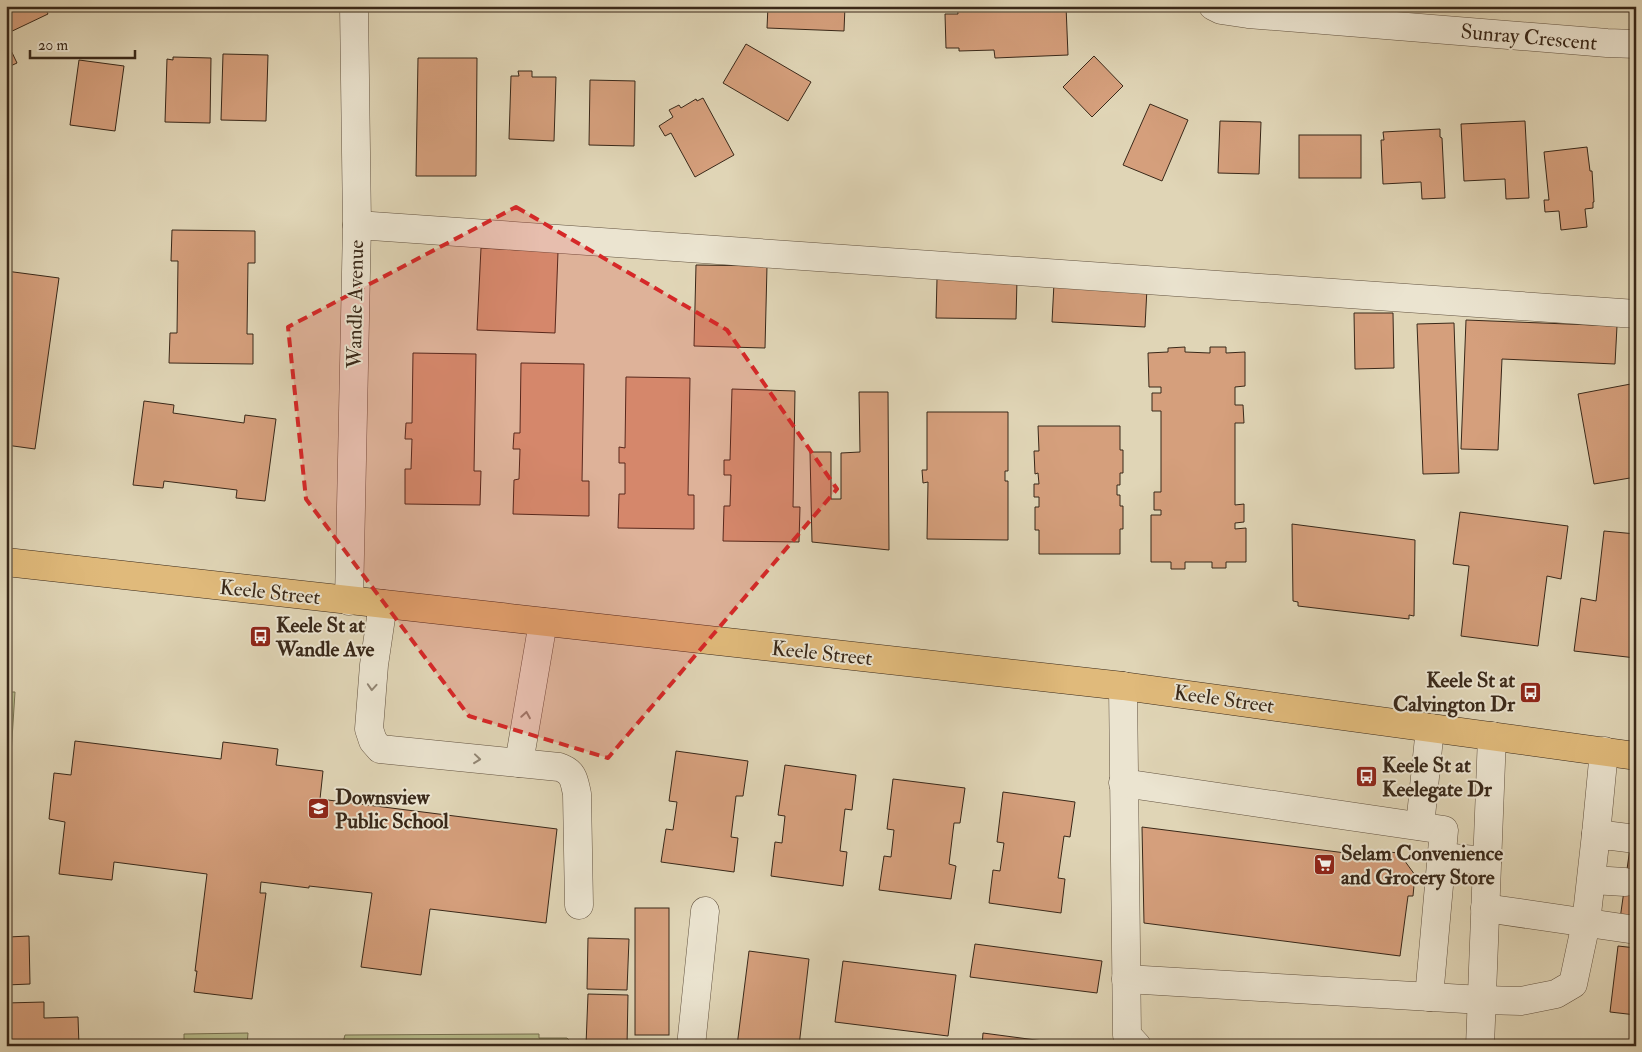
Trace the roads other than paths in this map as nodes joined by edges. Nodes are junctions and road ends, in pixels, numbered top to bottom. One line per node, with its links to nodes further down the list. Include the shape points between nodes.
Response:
1 (354, 6): 4 (street, Wandle Avenue)
2 (1213, 6): 3 (street, Sunray Crescent, via 1248,14)
3 (1636, 44)
4 (357, 225): 5 (street); 7 (street, Wandle Avenue)
5 (1636, 314)
6 (6, 562): 7 (main road, Keele Street)
7 (348, 601): 8 (main road, Keele Street)
8 (383, 604): 9 (main road, Keele Street); 15 (street, one-way to 15, via 369,729 373,741 380,748)
9 (543, 622): 10 (main road, Keele Street); 15 (street, one-way to 9)
10 (1123, 686): 11 (main road, Keele Street); 16 (street)
11 (1430, 728): 12 (main road, Keele Street); 17 (street)
12 (1492, 736): 13 (main road, Keele Street); 21 (street)
13 (1604, 751): 14 (main road, Keele Street); 18 (street)
14 (1636, 756)
15 (519, 763): 24 (street, via 559,767 568,770 574,779)
16 (1123, 783): 17 (street); 29 (street)
17 (1420, 826): 20 (street, via 1444,830)
18 (1596, 834): 19 (street); 22 (street)
19 (1636, 839)
20 (1441, 857): 21 (street); 30 (street)
21 (1487, 861): 25 (street)
22 (1592, 880): 23 (street); 27 (street)
23 (1625, 882)
24 (579, 905)
25 (1485, 908): 27 (street); 31 (street)
26 (705, 912): 32 (street)
27 (1586, 923): 28 (street); 31 (street, via 1573,984 1556,994 1521,1000)
28 (1636, 930)
29 (1126, 978): 30 (street); 33 (street, via 1127,1035)
30 (1429, 997): 31 (street)
31 (1482, 1000): 34 (street)
32 (691, 1046)
33 (1137, 1046)
34 (1480, 1046)

